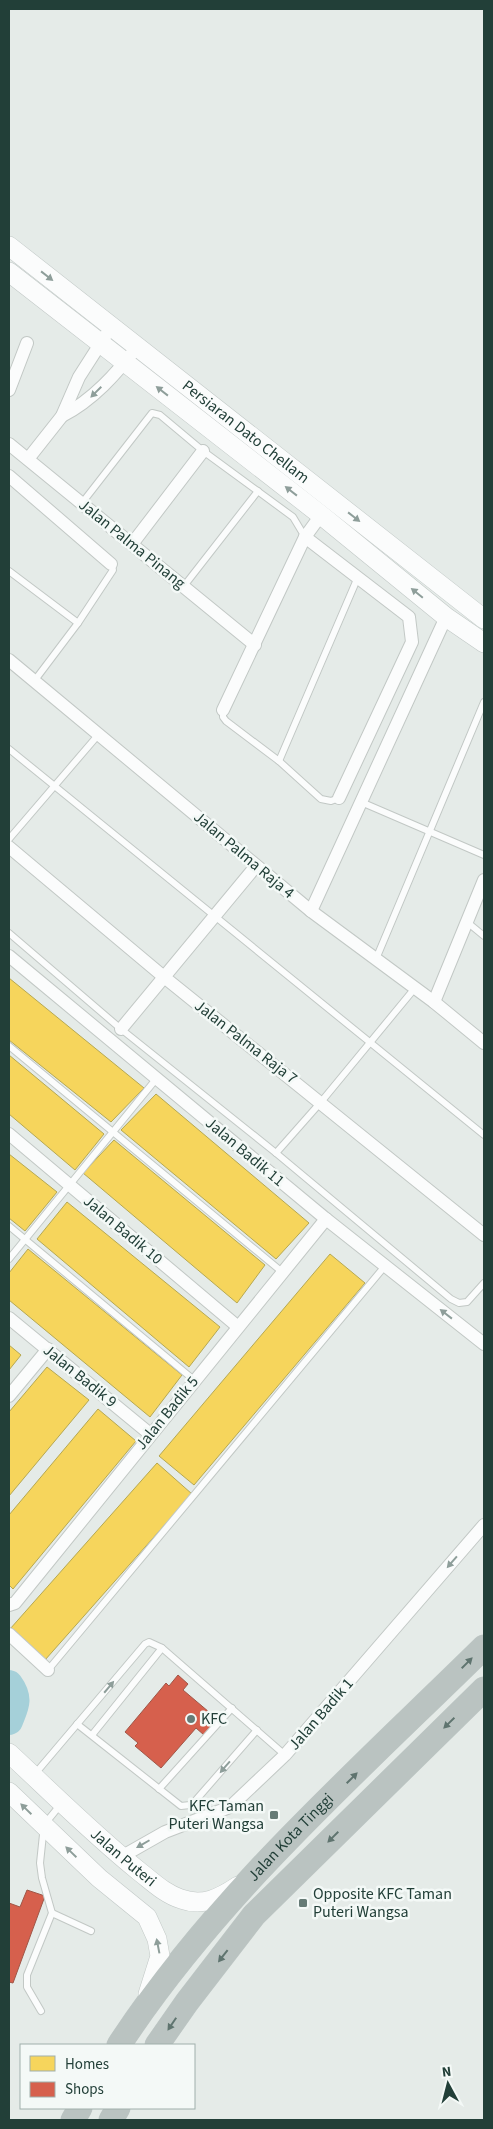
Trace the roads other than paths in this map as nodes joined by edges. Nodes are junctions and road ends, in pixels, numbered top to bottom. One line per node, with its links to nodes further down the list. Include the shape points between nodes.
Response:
1 (9, 246): 3 (street, Persiaran Dato Chellam, one-way to 3)
2 (9, 272): 4 (street, Persiaran Dato Chellam)
3 (111, 327): 4 (street); 6 (street, Persiaran Dato Chellam)
4 (99, 342): 7 (street, Persiaran Dato Chellam); 9 (street, via 79,376)
5 (27, 343): 8 (street)
6 (137, 347): 7 (street); 24 (street, Persiaran Dato Chellam, one-way to 24)
7 (125, 362): 9 (street, one-way to 9, via 83,405); 16 (street, Persiaran Dato Chellam, one-way to 7)
8 (9, 390)
9 (62, 416): 12 (street)
10 (9, 444): 12 (street, Jalan Palma Pinang)
11 (203, 451): 14 (lane); 15 (lane, via 160,415 152,413); 18 (street)
12 (28, 459): 15 (street, Jalan Palma Pinang)
13 (9, 476): 19 (street)
14 (258, 491): 17 (lane, via 293,517); 22 (lane)
15 (82, 503): 18 (street, Jalan Palma Pinang)
16 (321, 515): 17 (street); 23 (street, Persiaran Dato Chellam, one-way to 16)
17 (305, 537): 21 (street); 27 (street)
18 (132, 544): 22 (street, Jalan Palma Pinang)
19 (111, 564): 25 (lane, via 113,570)
20 (9, 571): 25 (lane)
21 (358, 578): 34 (lane); 36 (street, via 409,617 412,642)
22 (184, 586): 27 (street, Jalan Palma Pinang)
23 (446, 617): 26 (street, Persiaran Dato Chellam); 37 (street)
24 (484, 619)
25 (78, 623): 29 (lane)
26 (484, 643)
27 (255, 644): 31 (street)
28 (9, 660): 29 (street, Jalan Palma Raja 4)
29 (35, 680): 32 (street, Jalan Palma Raja 4)
30 (484, 702): 38 (lane)
31 (224, 710): 34 (lane, via 226,721)
32 (99, 734): 35 (lane); 42 (street, Jalan Palma Raja 4)
33 (9, 749): 35 (lane)
34 (279, 761): 36 (lane, via 321,799 331,802)
35 (54, 786): 39 (lane); 45 (lane)
36 (339, 798)
37 (362, 802): 38 (lane); 44 (street)
38 (430, 831): 41 (lane); 50 (lane)
39 (9, 839)
40 (9, 847): 51 (street, Jalan Palma Raja 7)
41 (484, 855)
42 (256, 866): 44 (street, Jalan Palma Raja 4); 45 (street)
43 (484, 880): 46 (street)
44 (311, 912): 50 (street, Jalan Palma Raja 4)
45 (214, 917): 51 (street); 56 (lane)
46 (467, 922): 48 (lane); 53 (street)
47 (9, 933): 54 (lane)
48 (484, 936)
49 (9, 956): 58 (street, Jalan Badik 11)
50 (376, 959): 52 (street, Jalan Palma Raja 4)
51 (164, 977): 54 (street); 59 (street, Jalan Palma Raja 7)
52 (415, 988): 53 (street, Jalan Palma Raja 4); 56 (lane)
53 (434, 1002): 55 (street, Jalan Palma Raja 4)
54 (121, 1029): 63 (lane)
55 (484, 1043)
56 (370, 1044): 59 (lane); 62 (lane)
57 (9, 1046): 60 (lane)
58 (157, 1078): 60 (lane); 65 (street, Jalan Badik 11)
59 (321, 1102): 63 (lane); 67 (street, Jalan Palma Raja 7)
60 (113, 1132): 64 (lane); 71 (lane)
61 (9, 1134): 64 (street, Jalan Badik 10)
62 (484, 1135)
63 (276, 1153): 72 (lane, via 451,1299 458,1303 467,1302)
64 (69, 1185): 68 (lane); 74 (street, Jalan Badik 10)
65 (326, 1219): 70 (street, Jalan Badik 11); 71 (street, Jalan Badik 5)
66 (9, 1226): 68 (lane)
67 (484, 1235)
68 (25, 1239): 69 (lane); 77 (lane)
69 (9, 1259)
70 (385, 1266): 75 (street, Jalan Badik 11, one-way to 70); 85 (lane)
71 (281, 1271): 74 (street, Jalan Badik 5)
72 (484, 1283)
73 (9, 1318): 76 (street, Jalan Badik 9)
74 (238, 1326): 77 (street, Jalan Badik 5)
75 (484, 1344)
76 (48, 1350): 78 (street); 79 (street, Jalan Badik 9)
77 (194, 1380): 79 (street, Jalan Badik 5)
78 (9, 1396)
79 (150, 1434): 81 (street, Jalan Badik 5, via 15,1603)
80 (484, 1525): 91 (street, Jalan Badik 1, one-way to 91)
81 (9, 1605)
82 (9, 1634): 85 (street)
83 (484, 1647): 98 (highway, Jalan Kota Tinggi, one-way to 83)
84 (162, 1648): 87 (lane); 88 (lane, one-way to 84, via 145,1644 156,1643); 90 (lane)
85 (48, 1670)
86 (484, 1689): 104 (highway, Jalan Kota Tinggi, one-way to 104, via 254,1915)
87 (232, 1708): 89 (lane); 93 (lane)
88 (77, 1724): 90 (lane); 92 (lane)
89 (257, 1730): 91 (lane); 93 (lane, one-way to 93, via 190,1805 181,1806)
90 (92, 1735): 93 (lane)
91 (285, 1755): 97 (street, Jalan Badik 1, one-way to 97, via 230,1807 165,1832)
92 (21, 1765): 95 (street, Jalan Puteri)
93 (159, 1789)
94 (9, 1792): 96 (street, Jalan Puteri, one-way to 94)
95 (62, 1803): 96 (lane); 97 (street, Jalan Puteri)
96 (44, 1825): 99 (lane, via 40,1863); 101 (street, Jalan Puteri, one-way to 96, via 160,1956 157,1939 147,1917)
97 (121, 1857): 98 (street, Jalan Puteri, via 166,1892 182,1900 205,1903 222,1897)
98 (255, 1874): 101 (highway, Jalan Kota Tinggi, via 199,1936)
99 (52, 1912): 100 (lane); 102 (lane, via 27,1975 27,1987)
100 (91, 1931)
101 (142, 2010): 103 (highway, Jalan Kota Tinggi)
102 (41, 2011)
103 (120, 2044)
104 (158, 2044)
105 (79, 2109): 107 (highway)
106 (117, 2109): 108 (highway)
107 (73, 2120)
108 (111, 2120)

